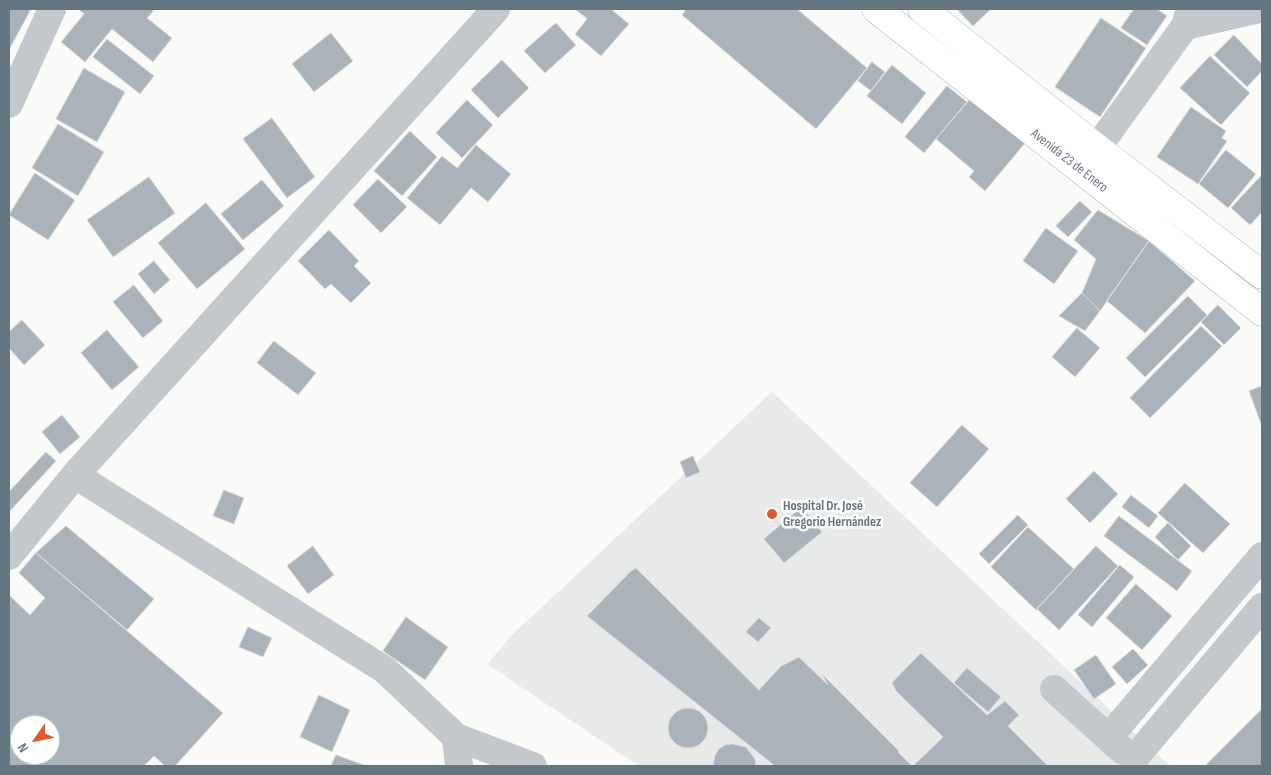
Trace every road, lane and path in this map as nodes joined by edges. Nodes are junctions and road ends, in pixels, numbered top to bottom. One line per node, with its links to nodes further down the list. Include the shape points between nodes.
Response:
1 (52, 9): 7 (street)
2 (496, 9): 11 (street)
3 (876, 9): 10 (main road, Avenida 23 de Enero)
4 (922, 9): 8 (main road, Avenida 23 de Enero)
5 (1259, 9): 6 (street)
6 (1187, 17): 8 (street)
7 (9, 104)
8 (1097, 148): 9 (main road, Avenida 23 de Enero)
9 (1262, 275)
10 (1262, 312)
11 (75, 475): 12 (street); 16 (street, via 384,670)
12 (9, 556)
13 (1262, 556): 17 (street)
14 (1262, 607): 18 (street)
15 (1054, 689): 17 (street)
16 (456, 737): 19 (street); 20 (street)
17 (1109, 737): 18 (street)
18 (1136, 763)
19 (459, 766)
20 (533, 766)

